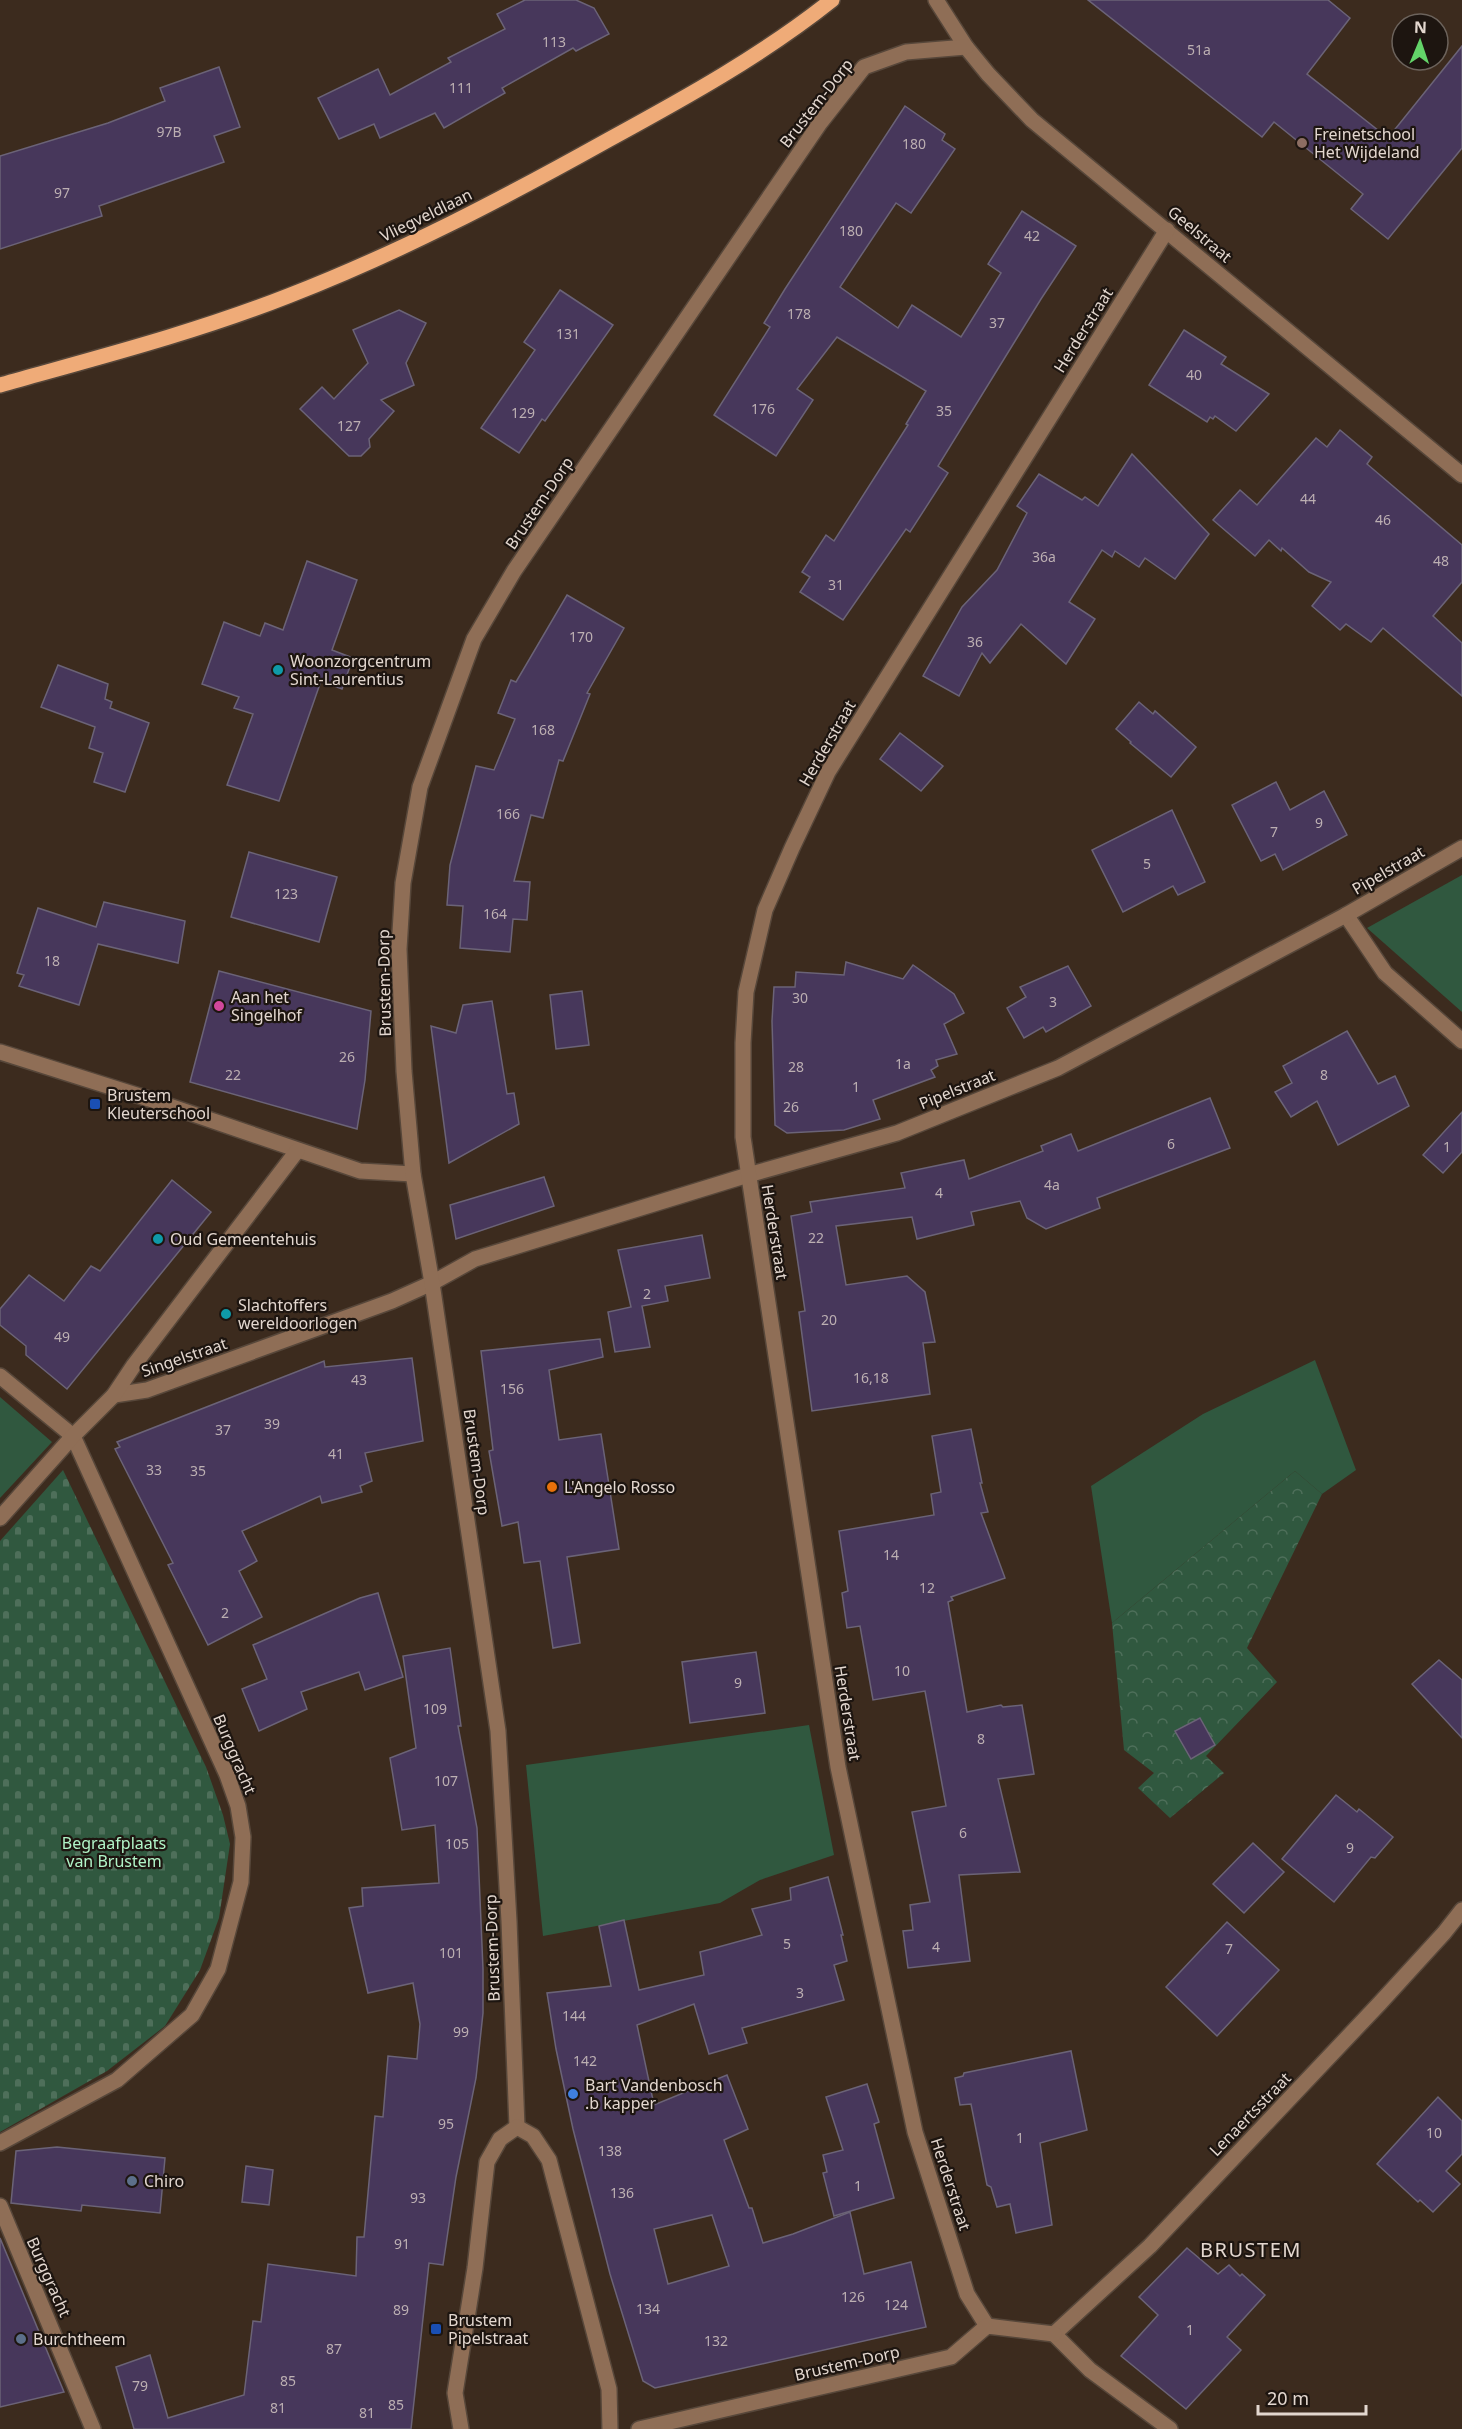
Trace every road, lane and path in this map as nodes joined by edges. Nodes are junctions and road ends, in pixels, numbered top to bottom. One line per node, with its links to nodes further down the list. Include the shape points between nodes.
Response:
1 (832, 0): 5 (main road, Vliegveldlaan, via 741,65 654,115 390,253 287,297 196,328)
2 (936, 0): 3 (street, Geelstraat)
3 (966, 47): 4 (street, Geelstraat, via 1032,120); 12 (street, Brustem-Dorp, via 906,52 864,67 813,132 514,571 474,639 420,787 403,883 400,972)
4 (1167, 230): 6 (street, Geelstraat); 13 (street, Herderstraat, via 828,772 792,848 765,910 746,992 743,1137)
5 (0, 385)
6 (1462, 475)
7 (1462, 848): 8 (street, Pipelstraat)
8 (1346, 915): 9 (street, via 1385,973); 13 (street, Pipelstraat, via 1058,1068 897,1133)
9 (1462, 1041)
10 (0, 1052): 11 (street)
11 (297, 1151): 12 (street, via 360,1171); 16 (street, Singelstraat)
12 (413, 1174): 14 (street, Brustem-Dorp)
13 (748, 1175): 14 (street, Pipelstraat, via 475,1259); 23 (street, Herderstraat, via 838,1767 915,2132 967,2294)
14 (432, 1283): 16 (street, Singelstraat, via 147,1390); 20 (street, Brustem-Dorp, via 498,1731)
15 (0, 1376): 17 (street)
16 (114, 1395): 17 (street, Singelstraat)
17 (73, 1436): 18 (street); 21 (street, Burggracht, via 227,1775 243,1837 241,1882 218,1969 192,2015 117,2080)
18 (0, 1518)
19 (1462, 1910): 24 (street, Lenaertsstraat, via 1380,2003 1150,2246)
20 (517, 2127): 26 (street, via 500,2139 488,2162 455,2394); 27 (street, via 533,2136 549,2160 609,2389)
21 (0, 2143)
22 (0, 2206): 25 (street, Burggracht)
23 (987, 2326): 24 (street); 28 (street, Brustem-Dorp, via 951,2357)
24 (1054, 2334): 29 (street, via 1090,2370)
25 (93, 2429)
26 (461, 2429)
27 (610, 2429)
28 (639, 2429)
29 (1170, 2429)

